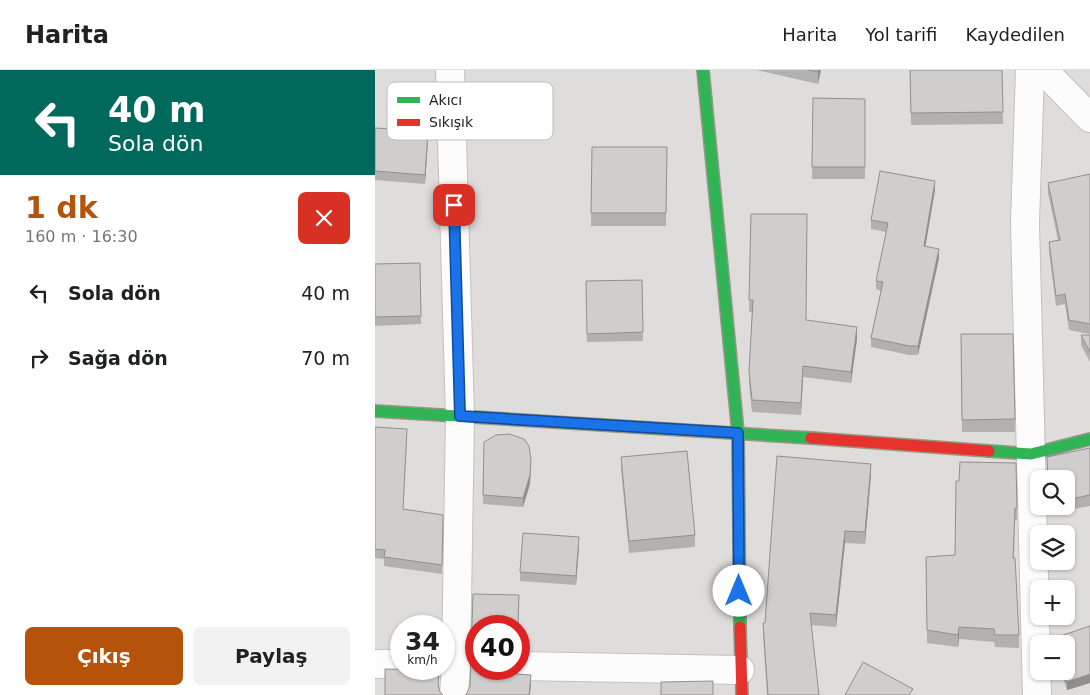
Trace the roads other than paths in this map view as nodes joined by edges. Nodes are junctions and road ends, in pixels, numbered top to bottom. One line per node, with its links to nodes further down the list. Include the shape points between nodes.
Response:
1 (703, 70): 8 (street)
2 (1031, 70): 10 (street, via 1025,223)
3 (1043, 70): 4 (street)
4 (1090, 118)
5 (451, 140): 7 (street)
6 (375, 411): 7 (street)
7 (460, 416): 8 (street); 13 (street)
8 (738, 433): 10 (street); 15 (street)
9 (1090, 439): 10 (street)
10 (1031, 454): 17 (street)
11 (375, 664): 12 (street)
12 (390, 664)
13 (459, 665): 16 (street)
14 (530, 667): 15 (street)
15 (741, 683)
16 (454, 695)
17 (1037, 695)

